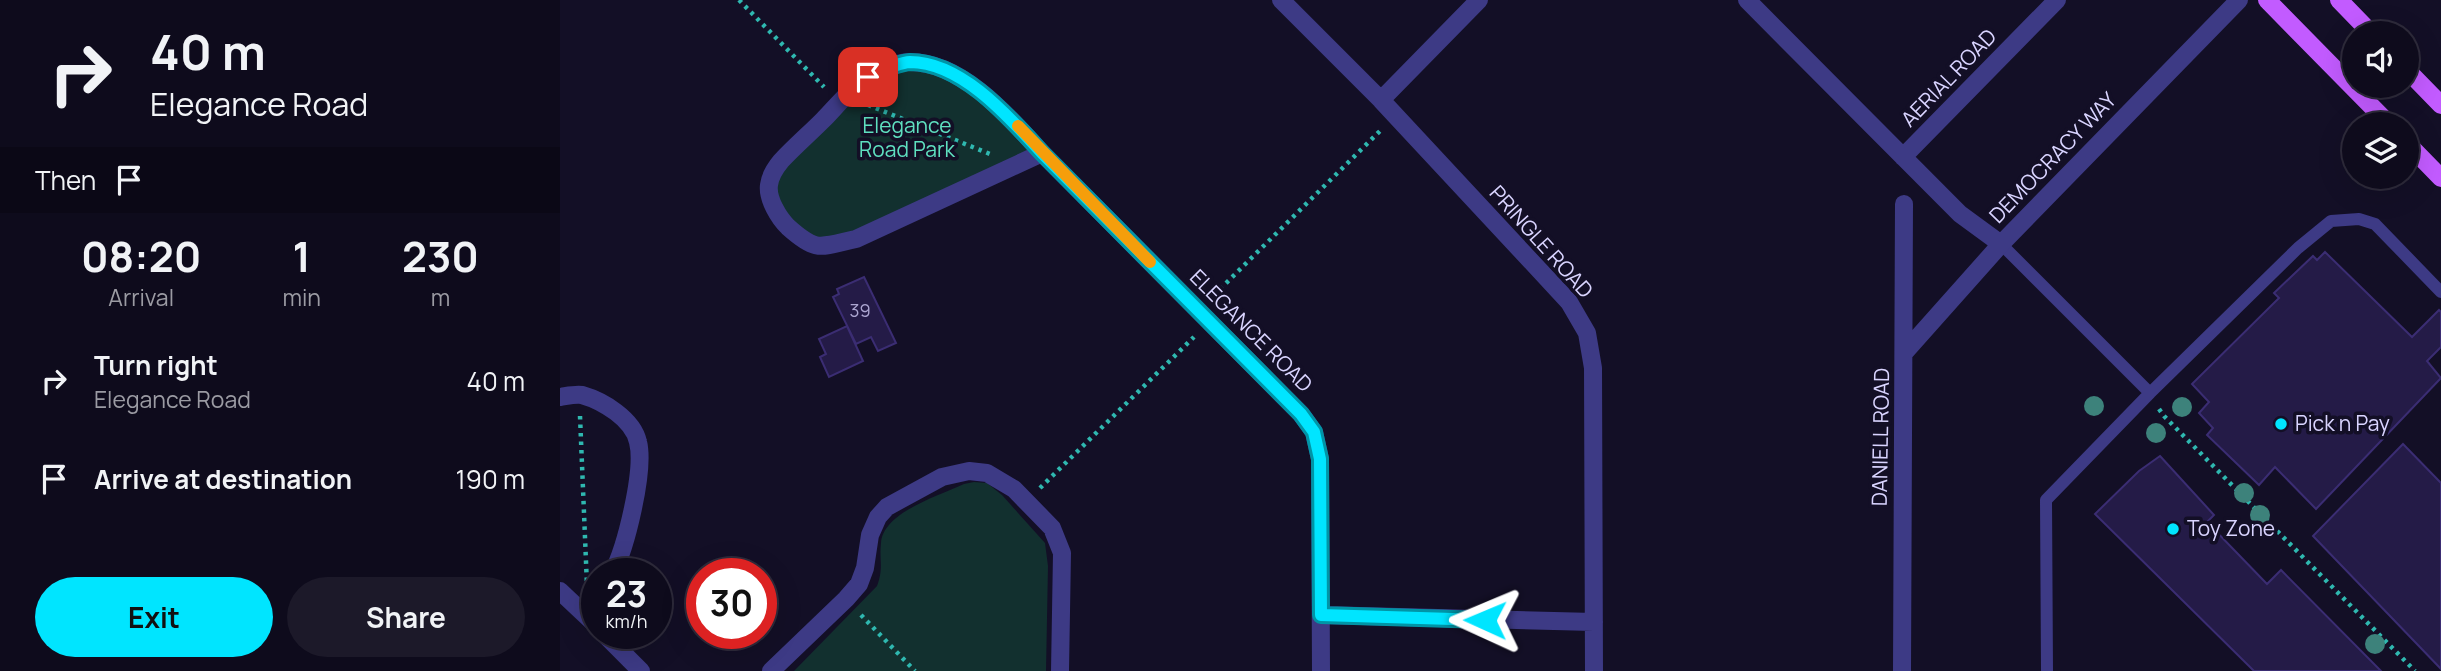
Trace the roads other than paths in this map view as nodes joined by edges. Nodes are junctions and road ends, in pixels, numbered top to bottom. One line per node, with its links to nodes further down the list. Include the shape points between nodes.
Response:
1 (1281, 0): 10 (street, PRINGLE ROAD)
2 (1479, 0): 10 (street)
3 (1747, 0): 15 (street)
4 (2057, 0): 15 (street, AERIAL ROAD)
5 (2239, 0): 18 (street, DEMOCRACY WAY)
6 (2267, 0): 12 (main road)
7 (2339, 0): 8 (main road)
8 (2359, 21)
9 (2419, 82): 11 (main road)
10 (1381, 100): 27 (street, PRINGLE ROAD, via 1569,302 1587,333 1593,368)
11 (2441, 105)
12 (2377, 112)
13 (1042, 153): 13 (street, ELEGANCE ROAD, via 975,87 934,66 908,62 868,77 780,162 769,194 781,220 817,247 856,239); 26 (street, ELEGANCE ROAD, via 1314,432 1320,459)
14 (2419, 155): 16 (main road)
15 (1903, 158): 18 (street, via 1960,214)
16 (2441, 178)
17 (1904, 204): 20 (street, DANIELL ROAD)
18 (2001, 244): 20 (street, DEMOCRACY WAY); 21 (lane)
19 (2441, 292): 21 (lane, via 2375,224 2359,219 2330,222 2298,247)
20 (1904, 353): 34 (street, DANIELL ROAD)
21 (2150, 393): 35 (lane, via 2046,500)
22 (560, 397): 23 (street, via 579,395 600,402 624,419 638,439 640,459)
23 (618, 558)
24 (560, 591): 25 (street)
25 (581, 606)
26 (1321, 615): 27 (street); 32 (street, ELEGANCE ROAD)
27 (1594, 622): 33 (street, PRINGLE ROAD)
28 (619, 649): 29 (street)
29 (641, 671)
30 (771, 671): 31 (street, via 859,584 870,535 887,507 942,477 969,471 987,473 1014,489 1052,528 1062,553)
31 (1060, 671)
32 (1321, 671)
33 (1594, 671)
34 (1902, 671)
35 (2047, 671)

